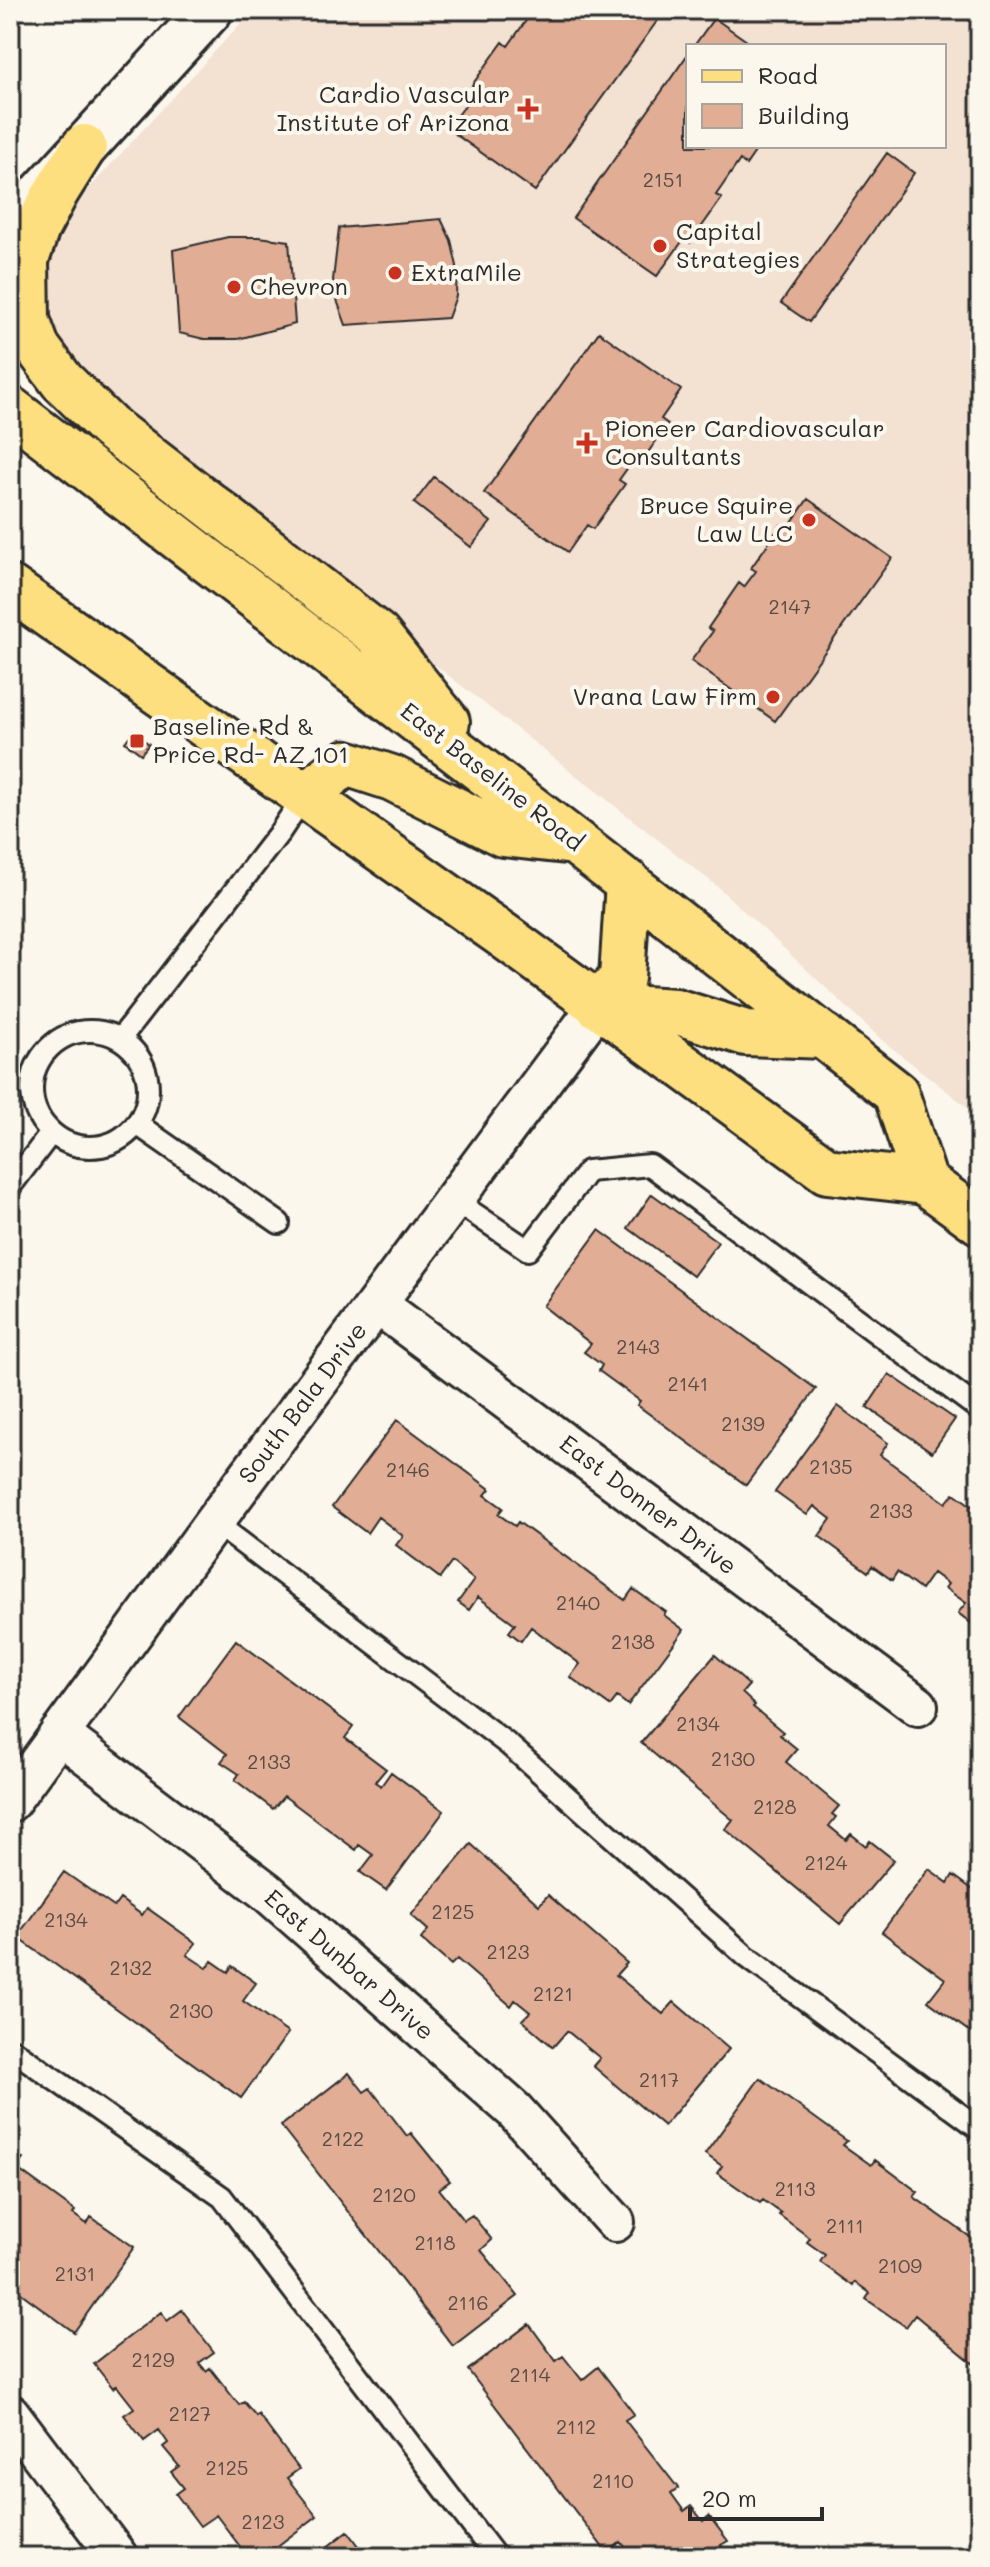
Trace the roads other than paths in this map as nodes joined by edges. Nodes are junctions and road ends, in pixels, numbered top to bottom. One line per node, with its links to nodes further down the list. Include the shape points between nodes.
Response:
1 (210, 10): 2 (main road)
2 (84, 147): 3 (main road); 6 (main road, via 37,228 26,260 27,320 37,347 62,381 109,427 378,635)
3 (10, 228)
4 (10, 409): 6 (main road, East Baseline Road)
5 (10, 588): 7 (main road)
6 (491, 777): 8 (main road, East Baseline Road)
7 (304, 796): 8 (main road, via 346,763 392,778 503,834); 10 (main road); 12 (lane)
8 (575, 842): 9 (main road, East Baseline Road)
9 (628, 882): 10 (main road, via 622,978); 11 (main road, East Baseline Road)
10 (598, 1006): 11 (main road, via 675,1011 746,1033); 15 (main road, via 827,1171); 17 (street, South Bala Drive)
11 (824, 1036): 15 (main road, East Baseline Road, via 896,1093)
12 (120, 1039): 13 (lane, via 135,1051 149,1088); 14 (lane, via 83,1030 48,1047 37,1063 32,1100)
13 (137, 1124): 14 (lane, via 123,1138 86,1148); 19 (lane)
14 (51, 1133): 16 (lane)
15 (925, 1182): 18 (main road)
16 (10, 1187)
17 (454, 1200): 20 (street, South Bala Drive); 21 (lane, via 528,1250 588,1171 650,1165)
18 (980, 1222)
19 (279, 1223)
20 (377, 1304): 22 (street, South Bala Drive); 23 (street, East Donner Drive)
21 (980, 1410)
22 (214, 1522): 24 (street, South Bala Drive); 27 (lane, via 509,1745 747,1957)
23 (918, 1706)
24 (59, 1734): 25 (street, South Bala Drive); 28 (street, East Dunbar Drive, via 266,1891 514,2110)
25 (10, 1802)
26 (10, 2048): 31 (lane, via 222,2197)
27 (980, 2129)
28 (615, 2222)
29 (10, 2414): 30 (street)
30 (118, 2557)
31 (496, 2557)

